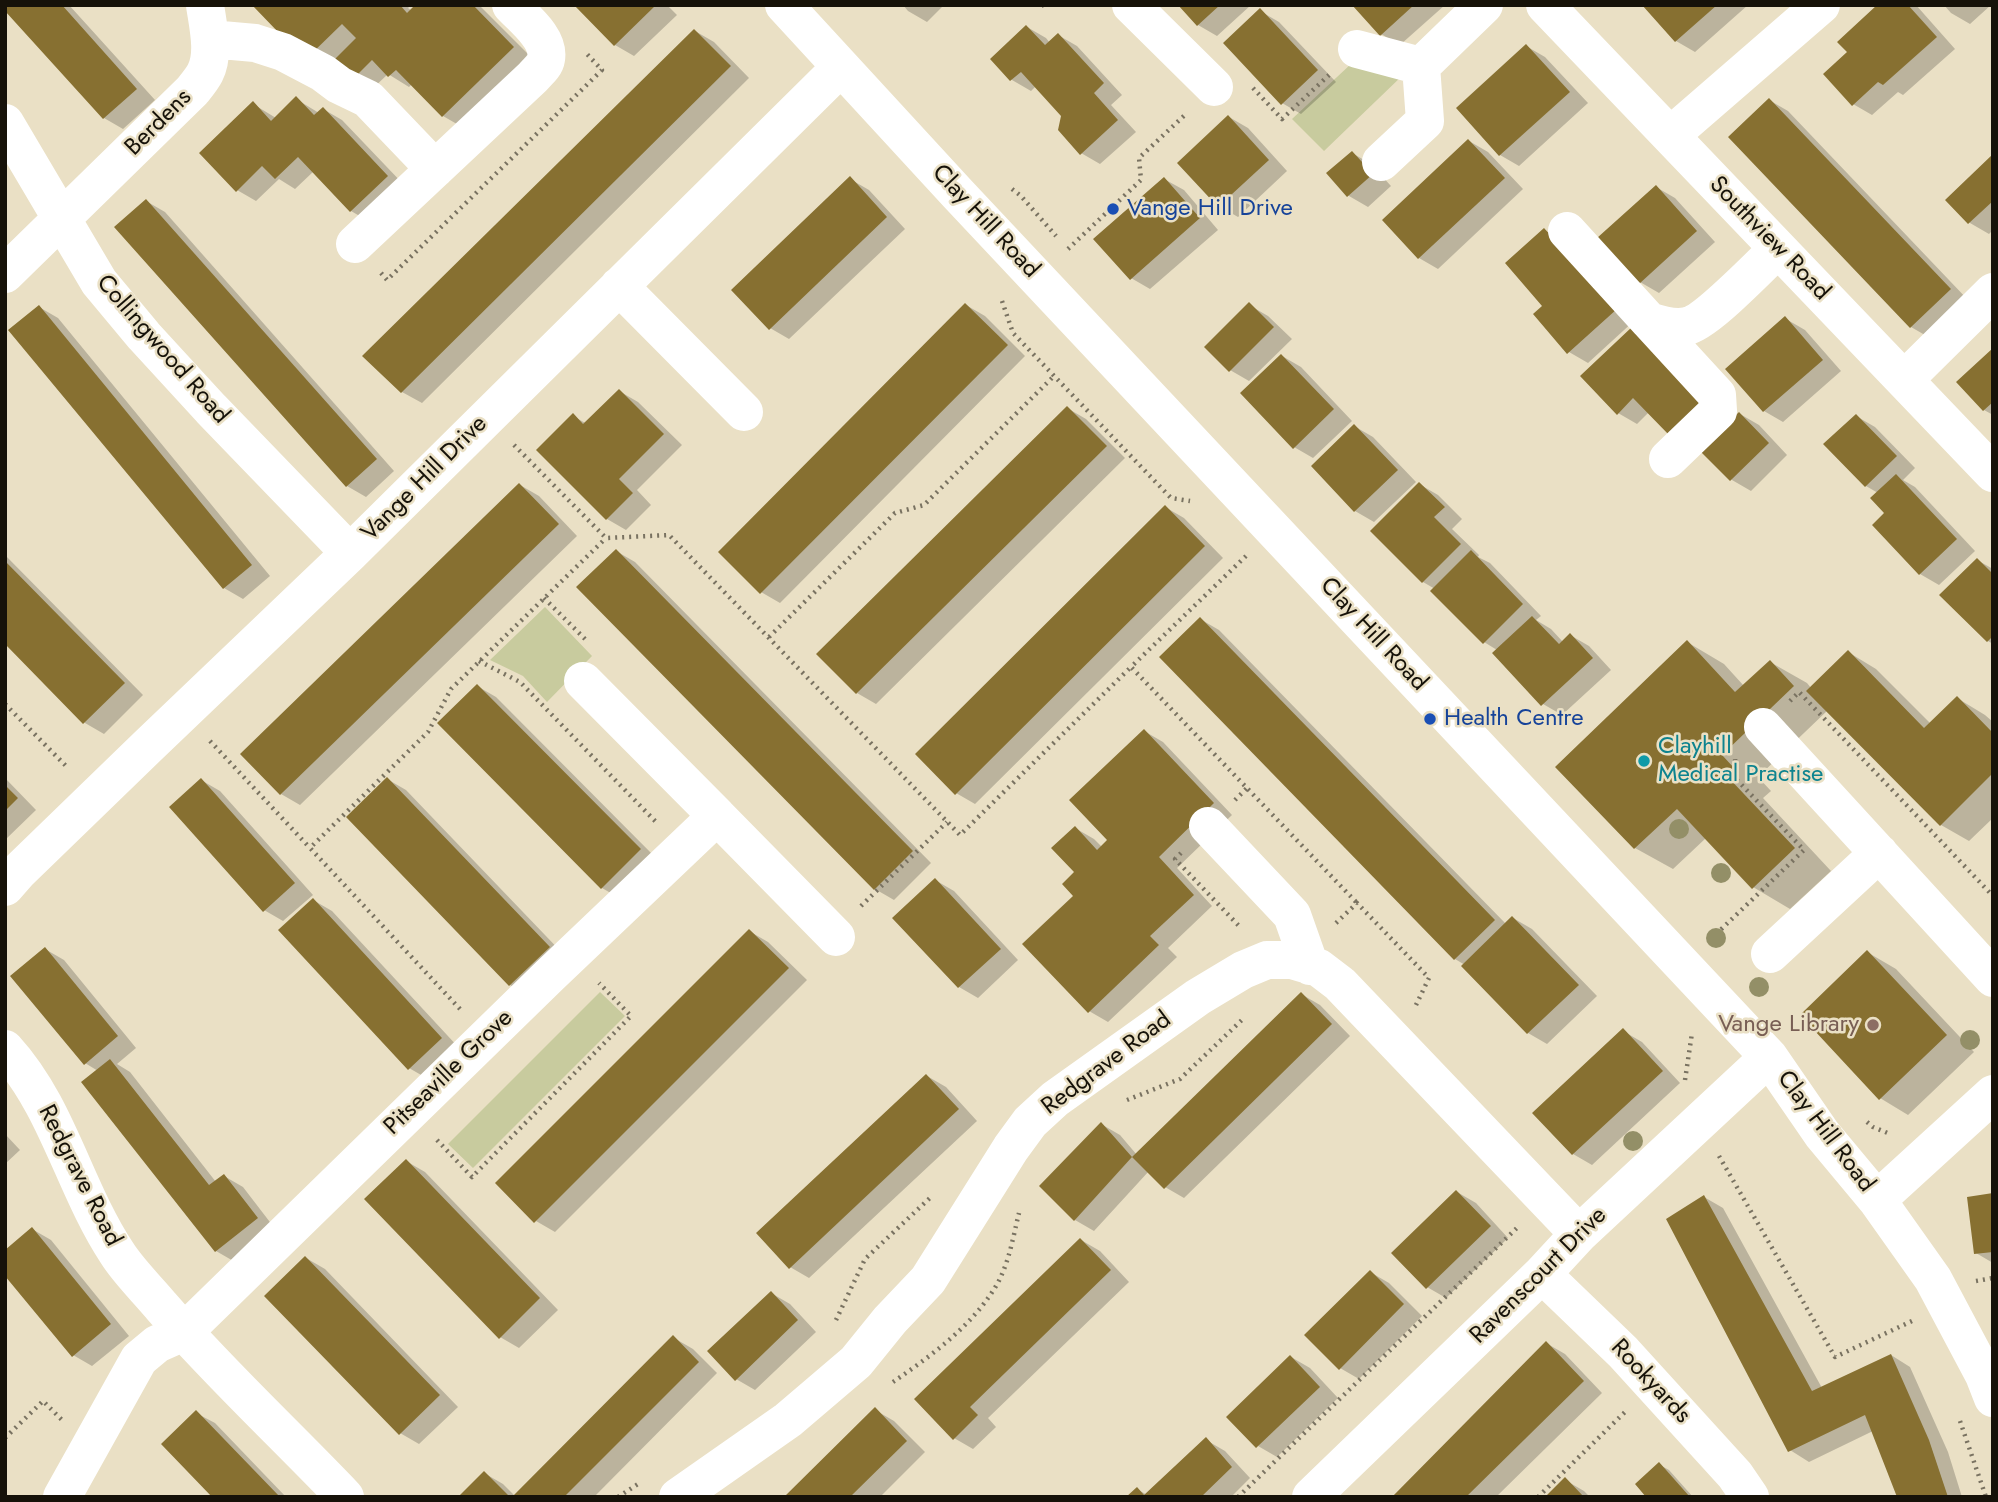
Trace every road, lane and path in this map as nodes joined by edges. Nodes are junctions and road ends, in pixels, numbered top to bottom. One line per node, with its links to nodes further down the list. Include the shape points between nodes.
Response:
1 (510, 5): 15 (street, via 542,40 546,62)
2 (784, 5): 10 (street, Clay Hill Road)
3 (1131, 5): 11 (street)
4 (1484, 5): 9 (street)
5 (1545, 5): 13 (street, Southview Road)
6 (1821, 5): 13 (street)
7 (207, 22): 15 (street, via 283,52 368,99); 16 (street, Berdens, via 206,72)
8 (1357, 49): 9 (street)
9 (1420, 66): 14 (street, via 1425,121)
10 (841, 67): 22 (street, Vange Hill Drive); 67 (street, Clay Hill Road)
11 (1205, 96): 20 (path, via 1139,158 1141,180)
12 (5, 123): 16 (street, Collingwood Road)
13 (1671, 135): 19 (street, Southview Road)
14 (1381, 162)
15 (435, 169): 18 (street)
16 (62, 219): 21 (street, Berdens); 35 (street, Collingwood Road, via 99,282 144,336)
17 (1567, 231): 25 (street)
18 (355, 244)
19 (1778, 249): 25 (street, via 1704,318 1687,326); 27 (street, Southview Road)
20 (1068, 250)
21 (5, 274)
22 (619, 286): 28 (street); 35 (street, Vange Hill Drive)
23 (1993, 292): 27 (street)
24 (1000, 296): 26 (path, via 1013,333)
25 (1649, 321): 30 (street, via 1717,395 1718,411)
26 (1054, 376): 32 (path, via 1171,498); 37 (path, via 924,505 895,513)
27 (1905, 380): 31 (street, Southview Road)
28 (744, 412)
29 (506, 437): 33 (path)
30 (1668, 459)
31 (1993, 473)
32 (1196, 502)
33 (606, 538): 36 (path); 37 (path, via 669,534)
34 (1251, 550): 40 (path)
35 (350, 553): 47 (street, Vange Hill Drive)
36 (544, 598): 38 (path); 39 (path)
37 (769, 637): 49 (path)
38 (479, 661): 50 (path, via 520,682); 52 (path, via 451,689 428,732)
39 (590, 665): 48 (street)
40 (1132, 667): 49 (path, via 960,835); 55 (path)
41 (5, 704): 45 (path)
42 (1763, 727): 53 (street)
43 (205, 736): 52 (path)
44 (75, 759): 45 (path)
45 (66, 767): 46 (path); 47 (path)
46 (59, 774)
47 (96, 796): 54 (street, Vange Hill Drive)
48 (717, 816): 56 (street); 83 (street, Pitseaville Grove)
49 (947, 822): 56 (path)
50 (660, 826)
51 (1208, 827): 59 (street, via 1292,915)
52 (310, 848): 64 (path)
53 (1879, 853): 58 (street); 60 (street)
54 (5, 887)
55 (1357, 903): 57 (path); 62 (path, via 1429,978)
56 (845, 925)
57 (1330, 930)
58 (1770, 954)
59 (1310, 966): 76 (street, Redgrave Road, via 1340,984); 92 (street, Redgrave Road, via 1267,960 1243,970 1055,1099 1011,1148 928,1280 856,1362 789,1420)
60 (1993, 978)
61 (596, 980): 71 (path, via 631,1016 472,1177)
62 (1412, 1013)
63 (1249, 1014): 70 (path, via 1180,1079)
64 (467, 1016)
65 (1692, 1030): 68 (path)
66 (5, 1049): 83 (street, Redgrave Road, via 44,1104 117,1254)
67 (1769, 1057): 73 (street, Clay Hill Road, via 1822,1134); 76 (street, Ravenscourt Drive)
68 (1684, 1090)
69 (1993, 1094): 73 (street)
70 (1116, 1104)
71 (435, 1138)
72 (1717, 1154): 81 (path, via 1835,1357)
73 (1877, 1200): 85 (street, Clay Hill Road, via 1934,1279)
74 (1020, 1211): 84 (path, via 997,1285 958,1332)
75 (1523, 1222): 93 (path)
76 (1579, 1234): 77 (street, Ravenscourt Drive)
77 (1542, 1274): 94 (street, Ravenscourt Drive); 96 (street, Rookyards, via 1623,1352)
78 (1993, 1278): 79 (path)
79 (1969, 1282)
80 (1908, 1311): 81 (path)
81 (1913, 1321): 82 (path)
82 (1918, 1330)
83 (184, 1332): 90 (street, via 157,1344 139,1359); 91 (street, Redgrave Road)
84 (890, 1385)
85 (1993, 1398)
86 (1632, 1405): 95 (path)
87 (1957, 1413): 97 (path)
88 (71, 1430): 89 (path, via 43,1401)
89 (5, 1438)
90 (62, 1497)
91 (345, 1497)
92 (678, 1497)
93 (1238, 1497)
94 (1311, 1497)
95 (1538, 1497)
96 (1750, 1497)
97 (1986, 1497)

